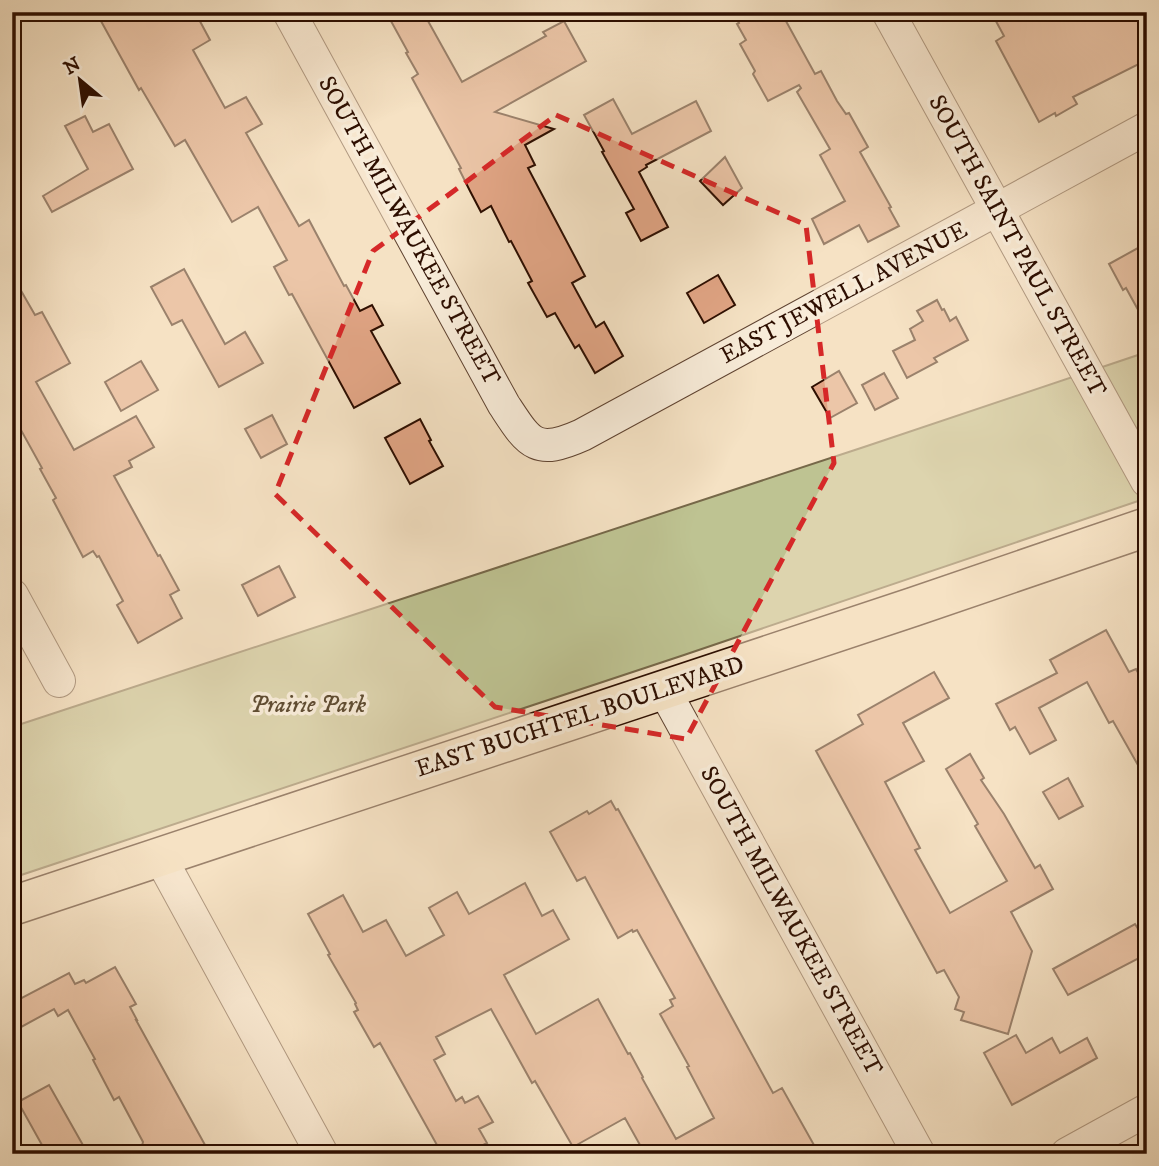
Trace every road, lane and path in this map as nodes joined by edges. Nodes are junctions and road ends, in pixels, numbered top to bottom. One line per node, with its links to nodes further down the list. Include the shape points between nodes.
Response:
1 (289, 12): 5 (street, SOUTH MILWAUKEE STREET, via 504,405)
2 (888, 12): 4 (street, SOUTH SAINT PAUL STREET)
3 (1147, 128): 4 (street, EAST JEWELL AVENUE)
4 (997, 210): 5 (street, EAST JEWELL AVENUE, via 582,435 552,445); 6 (street, SOUTH SAINT PAUL STREET)
5 (536, 444)
6 (1147, 481)
7 (1147, 527): 10 (main road, EAST BUCHTEL BOULEVARD)
8 (12, 595): 9 (street)
9 (59, 681)
10 (663, 688): 11 (main road, EAST BUCHTEL BOULEVARD); 15 (street, SOUTH MILWAUKEE STREET)
11 (160, 857): 12 (main road, EAST BUCHTEL BOULEVARD); 14 (street)
12 (12, 906)
13 (1147, 1110): 16 (street)
14 (322, 1154)
15 (919, 1154)
16 (1068, 1154)

